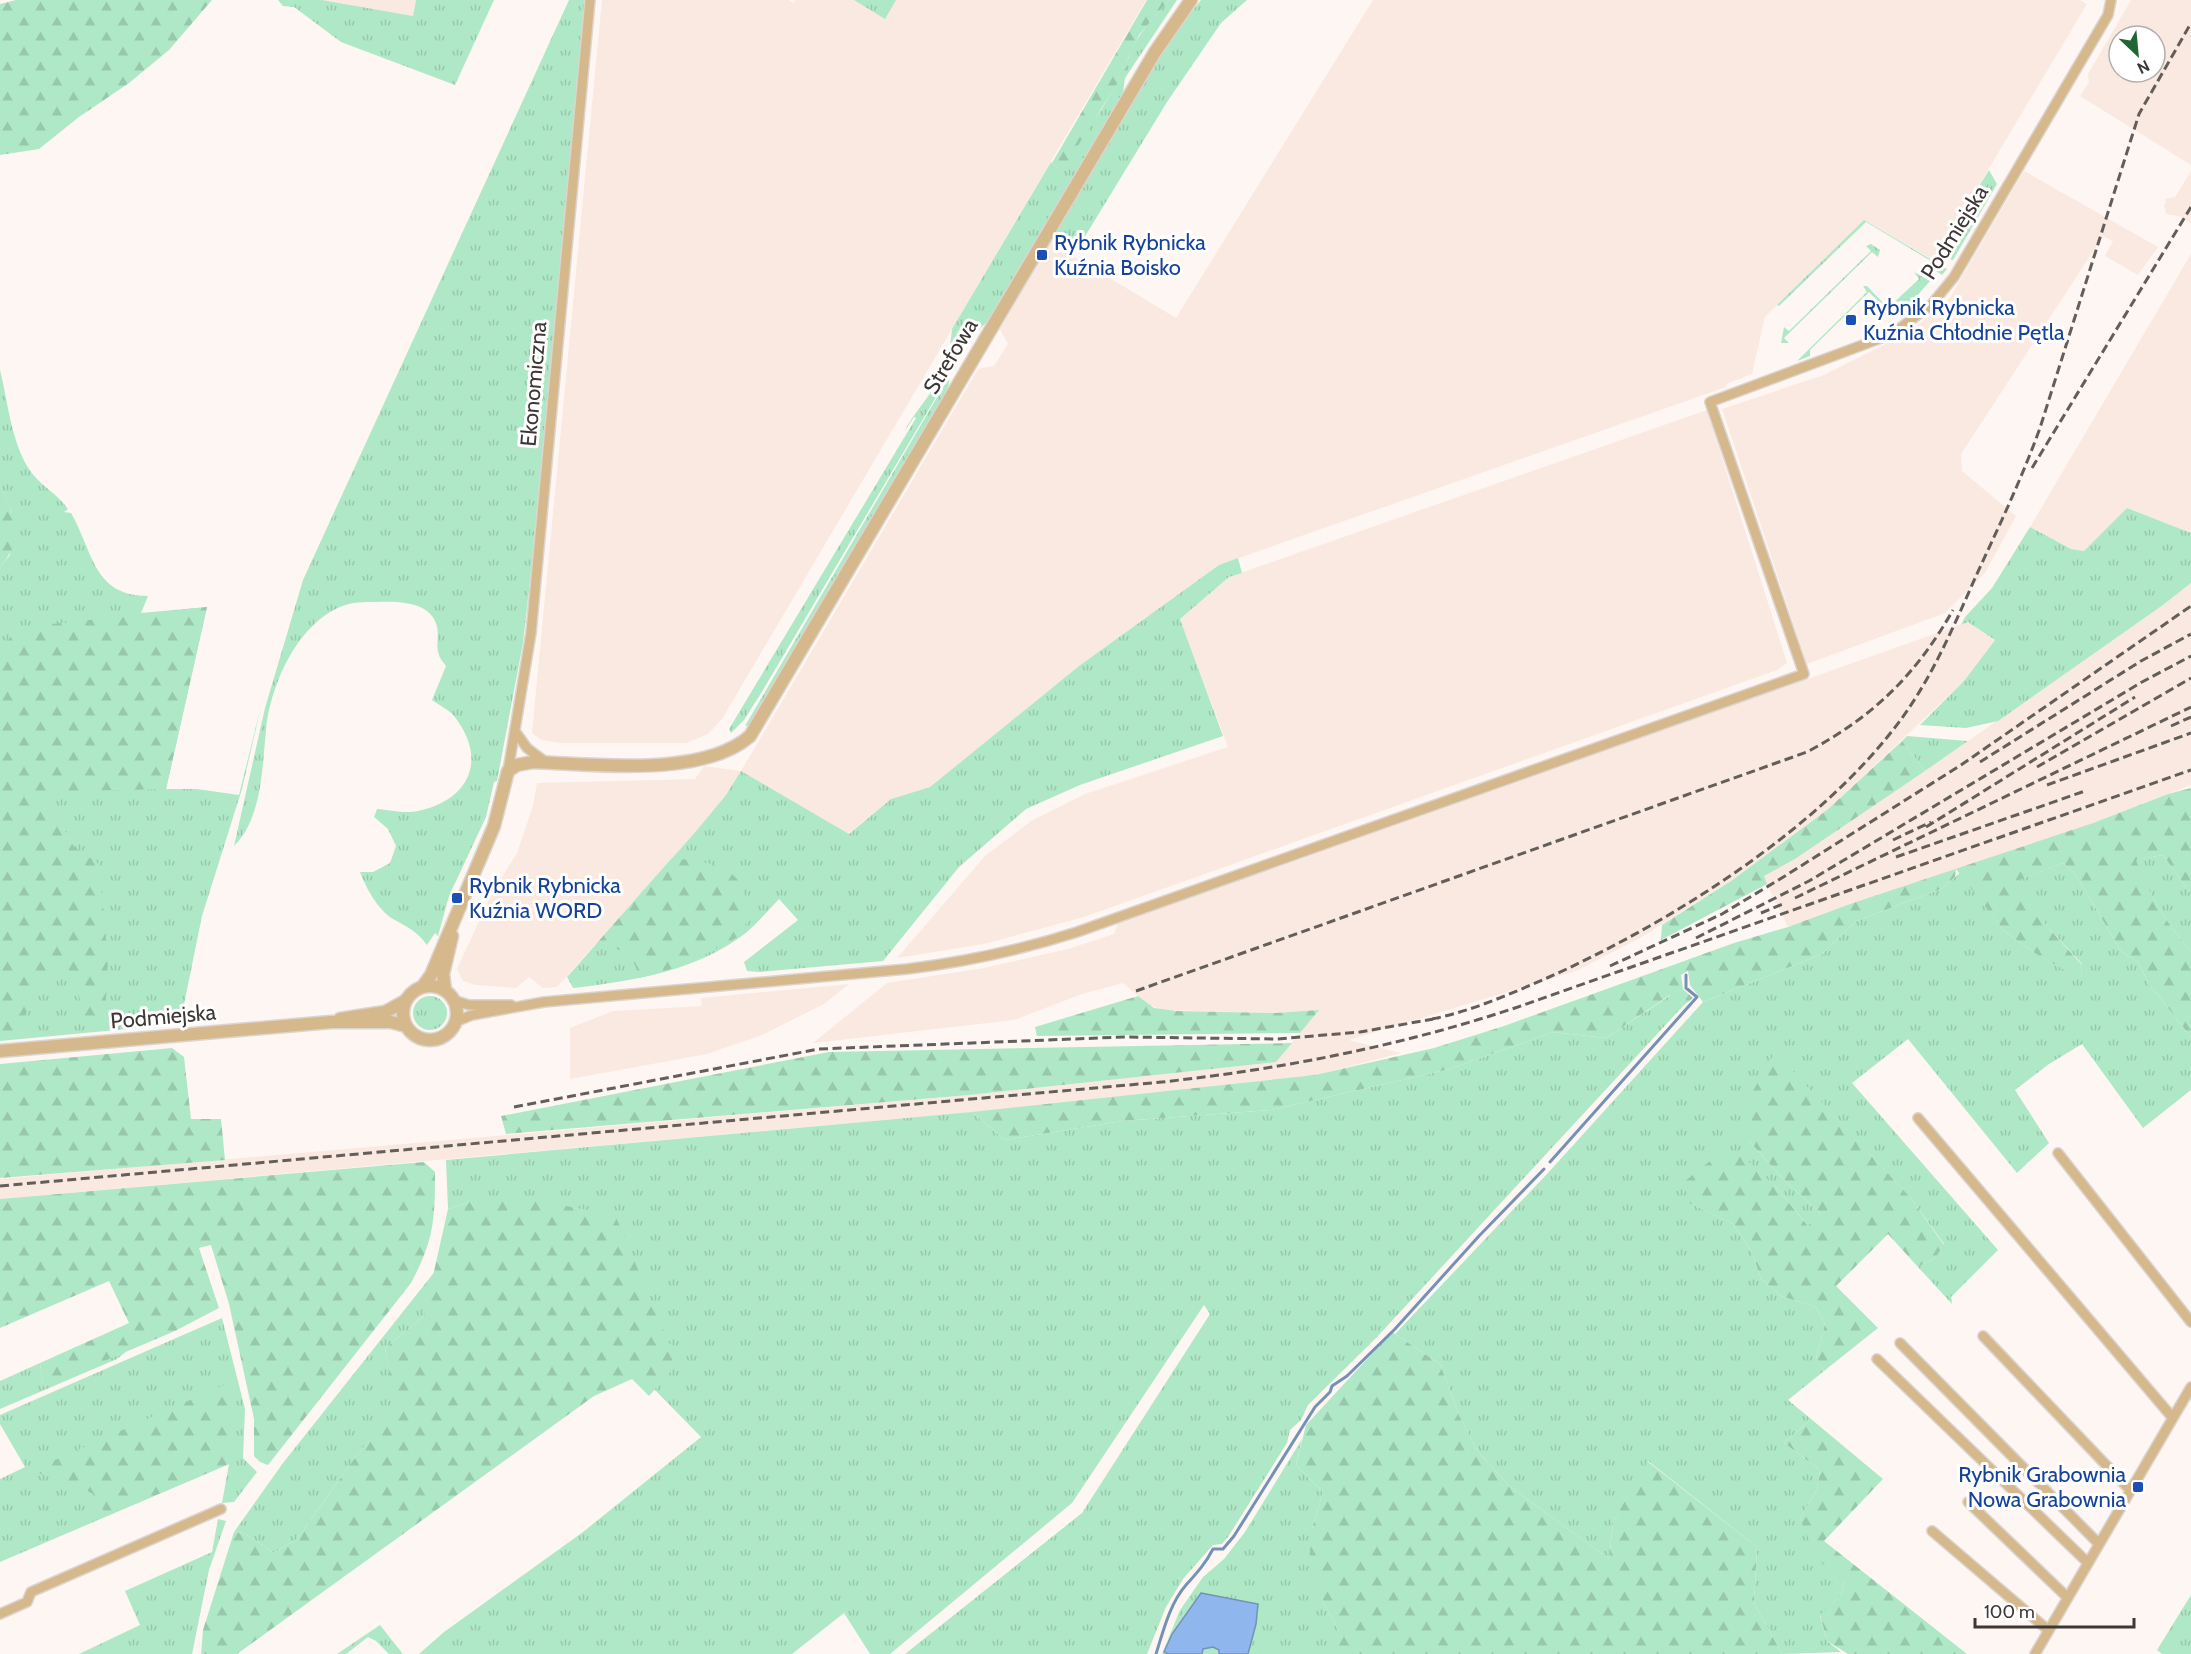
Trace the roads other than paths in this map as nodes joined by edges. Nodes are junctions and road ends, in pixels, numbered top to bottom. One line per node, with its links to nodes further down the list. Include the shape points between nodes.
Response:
1 (590, 0): 4 (street, Ekonomiczna, via 531,633)
2 (1191, 0): 5 (street, Strefowa, via 1155,52 750,736 724,753 680,764)
3 (2111, 0): 11 (street, Podmiejska, via 2104,22 1954,277 1931,305 1912,322 1877,341 1710,402 1804,675 1077,932 1016,950 907,969)
4 (515, 731): 5 (street, via 526,748); 6 (street, Ekonomiczna)
5 (547, 763): 6 (street, via 522,763)
6 (508, 771): 7 (street, Ekonomiczna, via 494,826)
7 (456, 918): 8 (street, Ekonomiczna); 9 (street, Ekonomiczna, via 443,970)
8 (423, 987): 9 (street, via 435,986); 10 (street)
9 (449, 995): 11 (street, via 469,1005); 13 (street, via 456,1008)
10 (405, 1001): 12 (street, Podmiejska, via 385,1012); 14 (street, via 402,1014)
11 (519, 1005): 13 (street)
12 (331, 1022): 14 (street, Podmiejska, via 391,1022); 15 (street, Podmiejska)
13 (455, 1022): 14 (street, via 446,1035 431,1040 417,1037)
14 (406, 1026)
15 (0, 1051)
16 (1918, 1118): 23 (street)
17 (2058, 1154): 18 (street)
18 (2191, 1322)
19 (1983, 1336): 24 (street)
20 (1900, 1343): 28 (street)
21 (1877, 1359): 29 (street)
22 (2191, 1387): 23 (street)
23 (2172, 1417): 24 (street)
24 (2129, 1489): 28 (street)
25 (1968, 1502): 30 (street)
26 (221, 1509): 31 (street, via 31,1592 27,1602)
27 (1932, 1531): 32 (street)
28 (2098, 1542): 29 (street)
29 (2087, 1562): 30 (street)
30 (2067, 1597): 32 (street)
31 (0, 1614)
32 (2048, 1630): 33 (street)
33 (2035, 1654)

